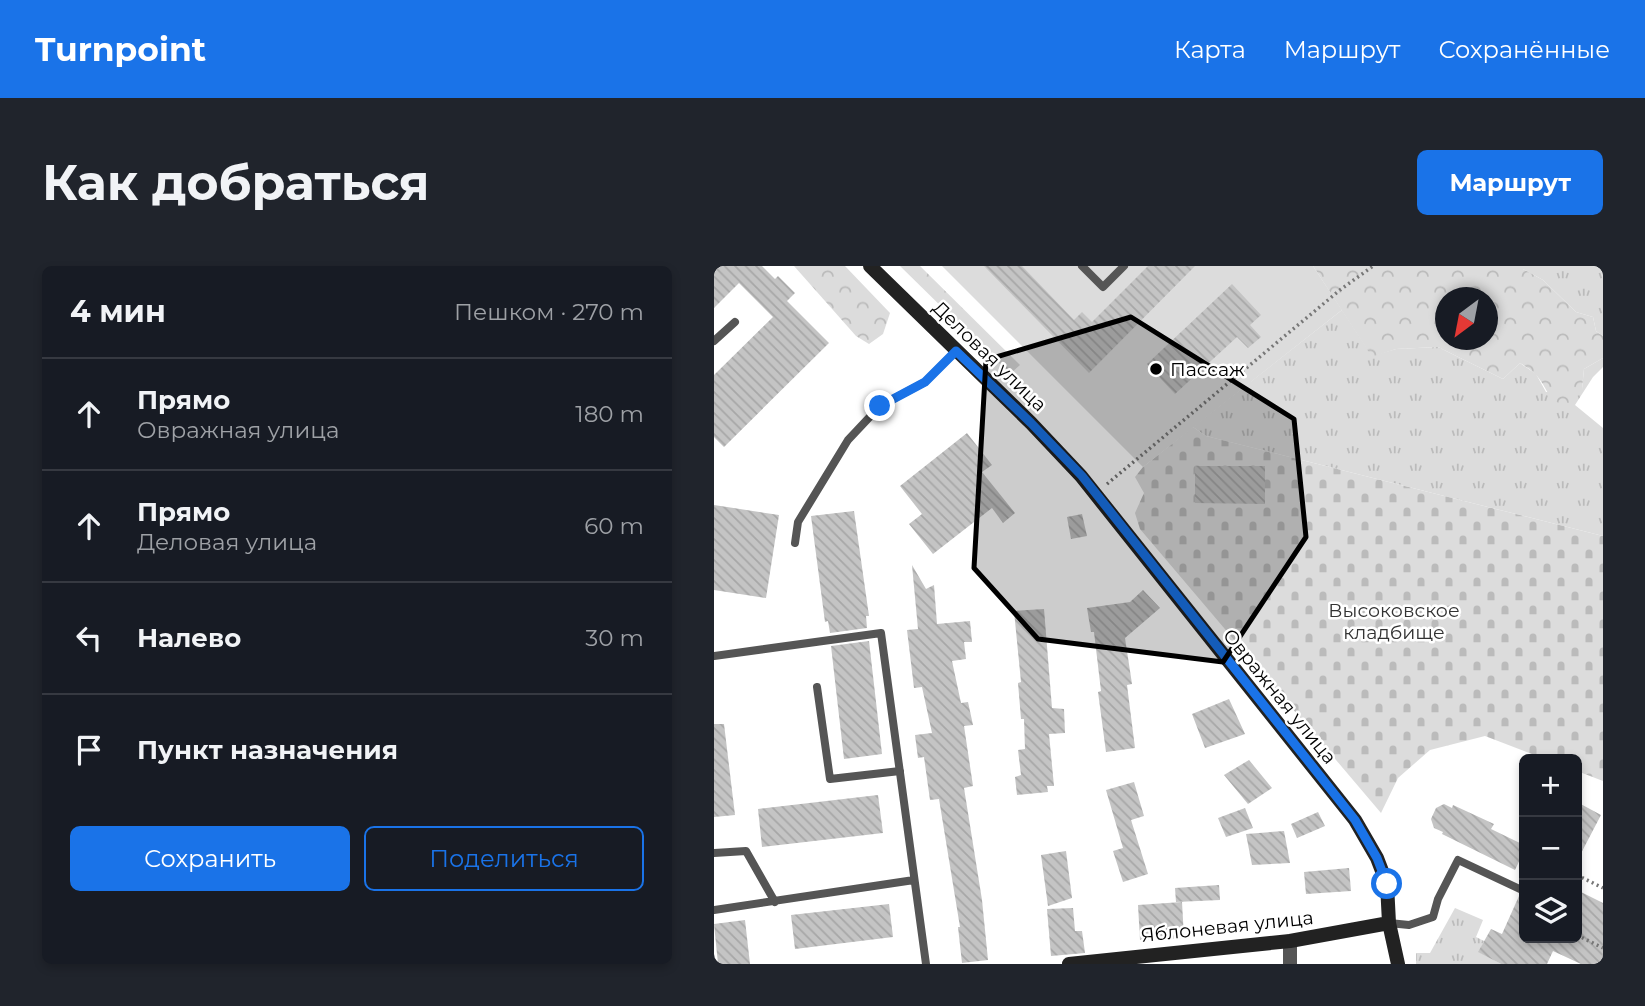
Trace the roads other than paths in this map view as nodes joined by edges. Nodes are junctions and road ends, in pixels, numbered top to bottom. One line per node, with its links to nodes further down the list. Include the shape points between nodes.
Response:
1 (870, 266): 6 (street, Деловая улица)
2 (1082, 266): 3 (lane, via 1103,287)
3 (1124, 266)
4 (735, 322): 5 (lane)
5 (714, 341)
6 (956, 351): 7 (street, Деловая улица); 8 (lane, via 925,382 880,406 848,440 798,523)
7 (1082, 476): 17 (street, Овражная улица, via 1355,820 1387,884)
8 (795, 543)
9 (714, 656): 11 (lane, via 881,633)
10 (817, 687): 11 (lane, via 830,779)
11 (900, 771): 13 (lane)
12 (714, 853): 15 (lane, via 746,851)
13 (914, 880): 15 (lane); 20 (lane)
14 (1519, 889): 17 (lane, via 1458,860 1433,917 1409,925)
15 (775, 902): 16 (lane)
16 (714, 910)
17 (1389, 923): 18 (street, Яблоневая улица); 23 (street, Овражная улица)
18 (1290, 942): 19 (street, Яблоневая улица); 22 (street)
19 (1153, 959): 21 (street, Яблоневая улица)
20 (926, 964)
21 (1069, 964)
22 (1290, 964)
23 (1398, 964)

